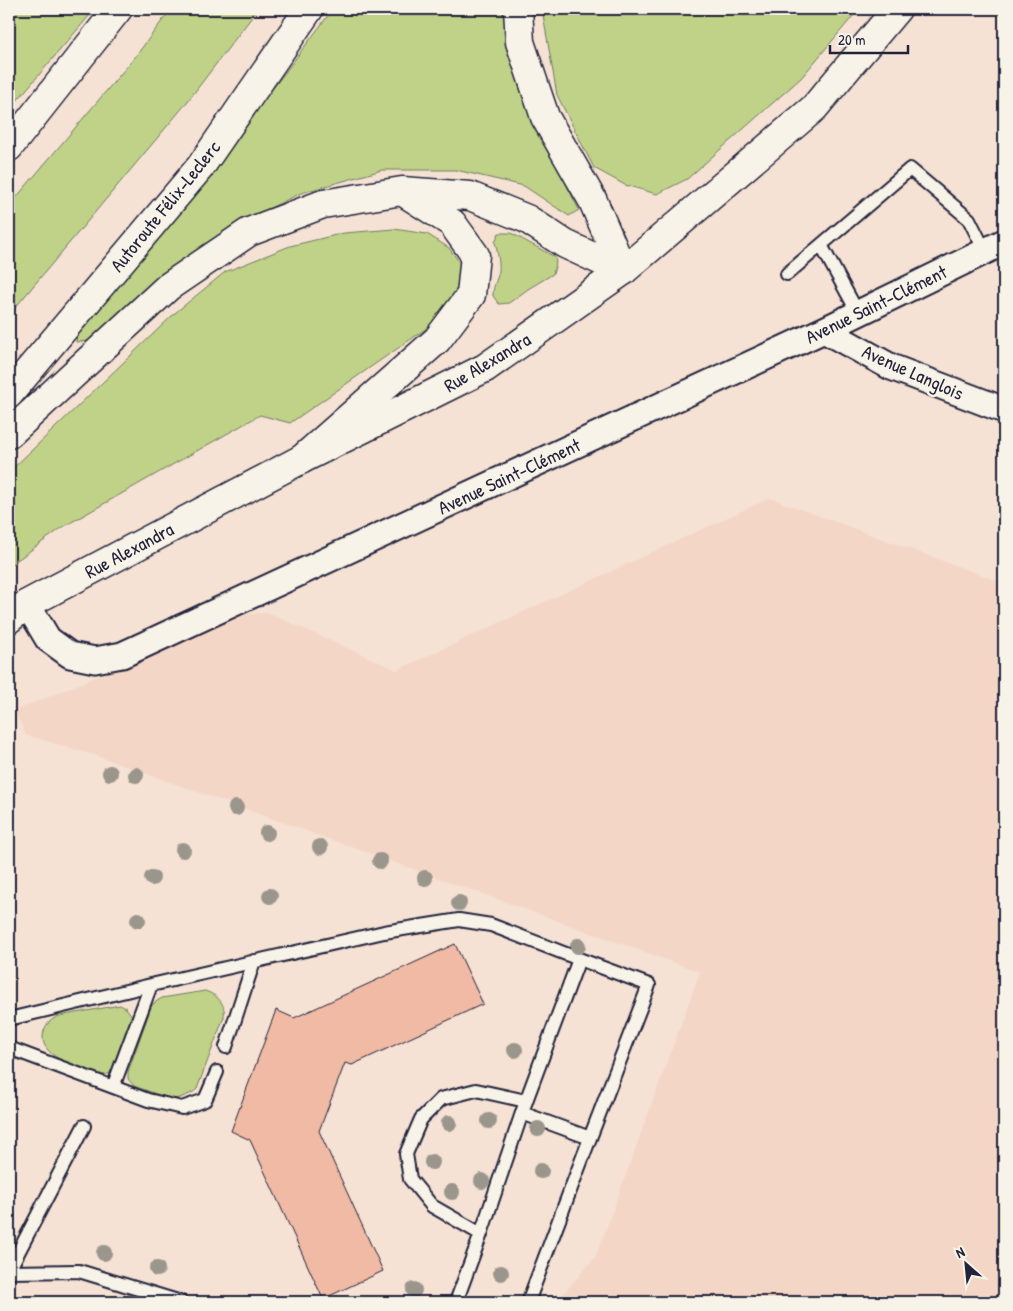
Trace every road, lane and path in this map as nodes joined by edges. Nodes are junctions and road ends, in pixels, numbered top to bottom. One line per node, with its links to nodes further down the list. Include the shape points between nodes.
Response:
1 (118, 9): 5 (main road)
2 (309, 9): 13 (main road, Autoroute Félix-Leclerc, via 201,166)
3 (518, 9): 9 (main road, via 520,42 545,117 594,202)
4 (897, 9): 9 (main road, Rue Alexandra, via 814,108)
5 (9, 147)
6 (402, 191): 9 (main road, via 470,196 527,219 565,244); 15 (main road, via 323,204 248,232 168,287); 16 (main road, via 452,222 475,255 471,295 437,340)
7 (821, 245): 8 (lane, via 910,169 969,219); 10 (lane); 11 (lane)
8 (995, 247): 11 (street, Avenue Saint-Clément)
9 (624, 271): 16 (main road, Rue Alexandra, via 485,368)
10 (786, 274)
11 (858, 313): 12 (street, Avenue Saint-Clément)
12 (824, 330): 14 (street, Avenue Langlois, via 891,367); 17 (street, Avenue Saint-Clément, via 122,655 96,660 70,655)
13 (9, 394)
14 (1004, 410)
15 (9, 434)
16 (302, 460): 17 (main road, Rue Alexandra)
17 (18, 611)
18 (579, 959): 19 (lane, via 491,925 459,920 384,932); 26 (lane); 29 (lane, via 650,985)
19 (254, 961): 20 (lane); 22 (lane)
20 (151, 985): 21 (lane); 25 (lane)
21 (9, 1019)
22 (226, 1047)
23 (9, 1048): 25 (lane)
24 (217, 1072): 25 (lane, via 205,1100 182,1108)
25 (113, 1087)
26 (526, 1100): 27 (lane); 30 (lane, via 476,1090 441,1099 421,1120 406,1154 410,1179 432,1206)
27 (522, 1113): 29 (lane); 30 (lane)
28 (84, 1126): 31 (lane)
29 (590, 1138): 34 (lane)
30 (481, 1234): 33 (lane)
31 (9, 1271): 32 (lane, via 79,1271)
32 (181, 1302)
33 (456, 1302)
34 (528, 1302)

